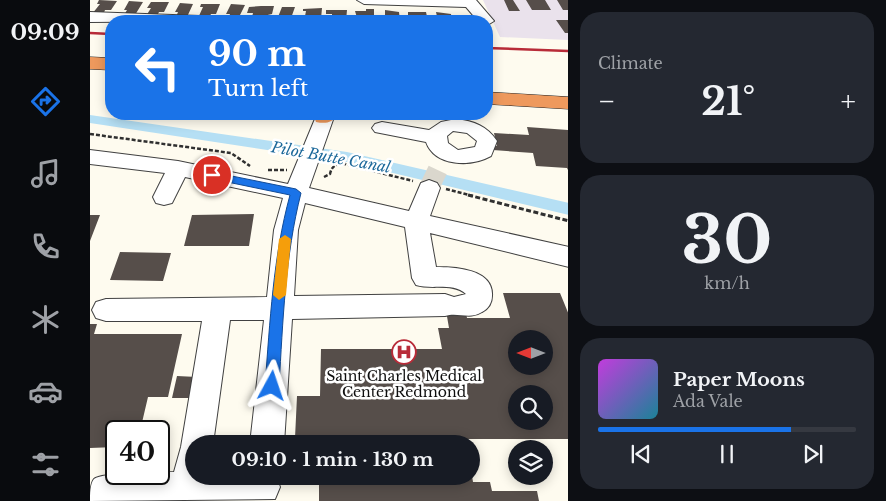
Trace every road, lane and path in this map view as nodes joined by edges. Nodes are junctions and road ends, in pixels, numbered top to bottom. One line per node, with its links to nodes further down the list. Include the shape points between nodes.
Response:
1 (364, 0): 2 (street)
2 (469, 2): 3 (street)
3 (480, 15)
4 (90, 17): 5 (street)
5 (105, 18)
6 (90, 63): 7 (highway)
7 (105, 64)
8 (90, 74): 9 (highway)
9 (105, 75)
10 (493, 86): 11 (highway)
11 (568, 91)
12 (493, 98): 13 (highway)
13 (568, 103)
14 (382, 128): 17 (street)
15 (90, 134): 20 (path, via 230,153)
16 (312, 143): 19 (street); 21 (path); 24 (street); 28 (street, via 286,230)
17 (441, 151)
18 (90, 157): 19 (street)
19 (178, 168): 23 (street)
20 (254, 168)
21 (260, 169)
22 (429, 188): 24 (street)
23 (164, 197)
24 (416, 222): 25 (street); 26 (street)
25 (568, 257)
26 (425, 278): 27 (street); 27 (street, via 463,278 479,291 479,299 472,305)
27 (446, 305): 28 (street)
28 (279, 308): 29 (street); 32 (street)
29 (218, 309): 30 (street); 31 (street)
30 (106, 310)
31 (197, 435)
32 (268, 435)
33 (189, 485): 35 (street)
34 (263, 488): 35 (street)
35 (188, 489): 36 (street)
36 (99, 495)

